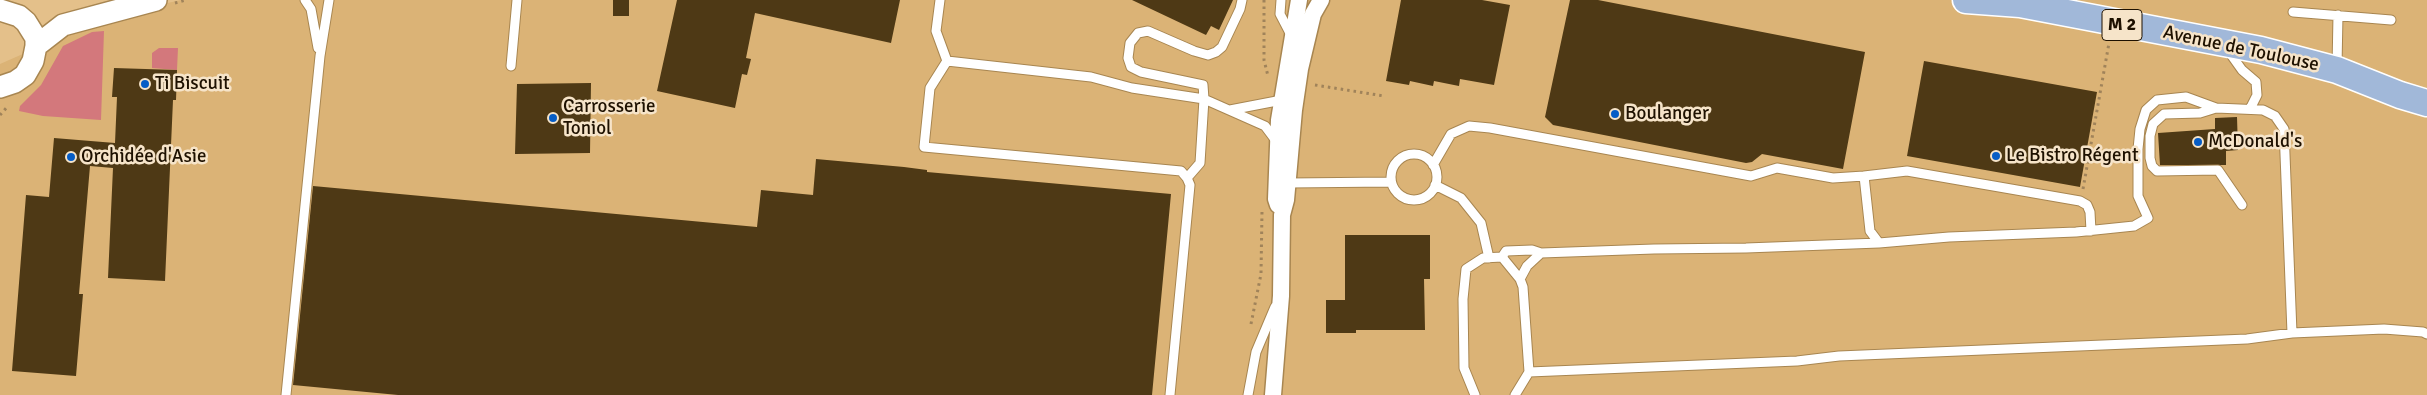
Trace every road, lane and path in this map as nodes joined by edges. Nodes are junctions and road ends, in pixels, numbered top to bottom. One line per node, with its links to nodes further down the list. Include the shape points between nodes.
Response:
1 (186, 0): 11 (path)
2 (305, 0): 23 (lane, via 311,9)
3 (330, 0): 23 (lane)
4 (517, 0): 25 (lane)
5 (940, 0): 24 (lane, via 936,31)
6 (1242, 0): 31 (lane, via 1222,47 1216,52 1208,55 1194,52 1148,32 1138,33 1130,43 1128,58 1131,67 1141,72 1203,84)
7 (1281, 0): 20 (lane, via 1280,14)
8 (1299, 0): 20 (street)
9 (1320, 0): 44 (street, via 1313,14 1300,69)
10 (1966, 0): 12 (main road, Avenue de Toulouse / M 2)
11 (164, 2): 19 (street)
12 (2016, 2): 17 (main road, Avenue de Toulouse / M 2)
13 (7, 7): 18 (street)
14 (2293, 12): 15 (lane)
15 (2338, 15): 16 (lane); 26 (lane)
16 (2391, 20)
17 (2113, 23): 21 (main road, Avenue de Toulouse / M 2); 46 (path)
18 (28, 25): 19 (street); 22 (street, via 36,38)
19 (63, 25): 22 (street)
20 (1293, 38): 32 (street)
21 (2224, 44): 26 (main road, Avenue de Toulouse / M 2, via 2297,58); 35 (lane, via 2242,70 2256,82 2257,95)
22 (36, 46): 28 (street, via 29,70)
23 (320, 56): 59 (lane)
24 (947, 61): 31 (lane, via 1091,77 1132,88); 42 (lane, via 930,88 924,147 1181,171)
25 (512, 66)
26 (2337, 70): 29 (main road, Avenue de Toulouse / M 2)
27 (1310, 84): 30 (path)
28 (5, 93): 37 (path, via 6,107)
29 (2400, 95): 33 (main road, M 2); 38 (main road, M 2)
30 (1384, 96)
31 (1204, 99): 36 (lane); 42 (lane, via 1200,163)
32 (1282, 100): 36 (lane); 39 (street)
33 (2427, 103)
34 (2216, 108): 35 (lane); 47 (lane, via 2200,113 2164,114 2152,124 2152,166 2157,171 2218,170); 49 (lane, via 2186,97 2158,100 2146,110 2138,149 2138,196 2148,218 2134,226)
35 (2250, 109): 57 (lane, via 2263,110 2275,116 2284,129)
36 (1230, 110): 39 (lane, via 1265,126)
37 (0, 114)
38 (2427, 117)
39 (1278, 143): 48 (street, via 1276,200)
40 (1433, 165): 41 (lane, via 1451,134 1469,126 1751,176 1777,168 1833,178); 43 (lane, via 1419,155 1403,157 1392,172); 45 (lane)
41 (1864, 176): 46 (lane, via 1907,171); 50 (lane, via 1870,231)
42 (1188, 178): 60 (lane, via 1190,185)
43 (1391, 182): 44 (lane); 45 (lane, via 1400,196 1408,200 1424,198)
44 (1288, 183): 48 (street)
45 (1435, 186): 53 (lane, via 1460,198 1482,223)
46 (2080, 201): 49 (lane, via 2090,212)
47 (2242, 205)
48 (1282, 215): 55 (street)
49 (2091, 231): 50 (lane)
50 (1879, 243): 51 (lane)
51 (1541, 254): 52 (lane, via 1532,250 1506,251); 54 (lane, via 1527,266)
52 (1502, 257): 53 (lane); 54 (lane)
53 (1489, 258): 63 (lane, via 1483,258 1466,269 1464,368)
54 (1520, 278): 58 (lane)
55 (1280, 296): 61 (lane, via 1256,352); 62 (street)
56 (2426, 332): 57 (lane, via 2384,329)
57 (2292, 333): 58 (lane, via 2247,339)
58 (1529, 372): 64 (lane)
59 (286, 395)
60 (1170, 395)
61 (1248, 395)
62 (1273, 395)
63 (1475, 395)
64 (1515, 395)

